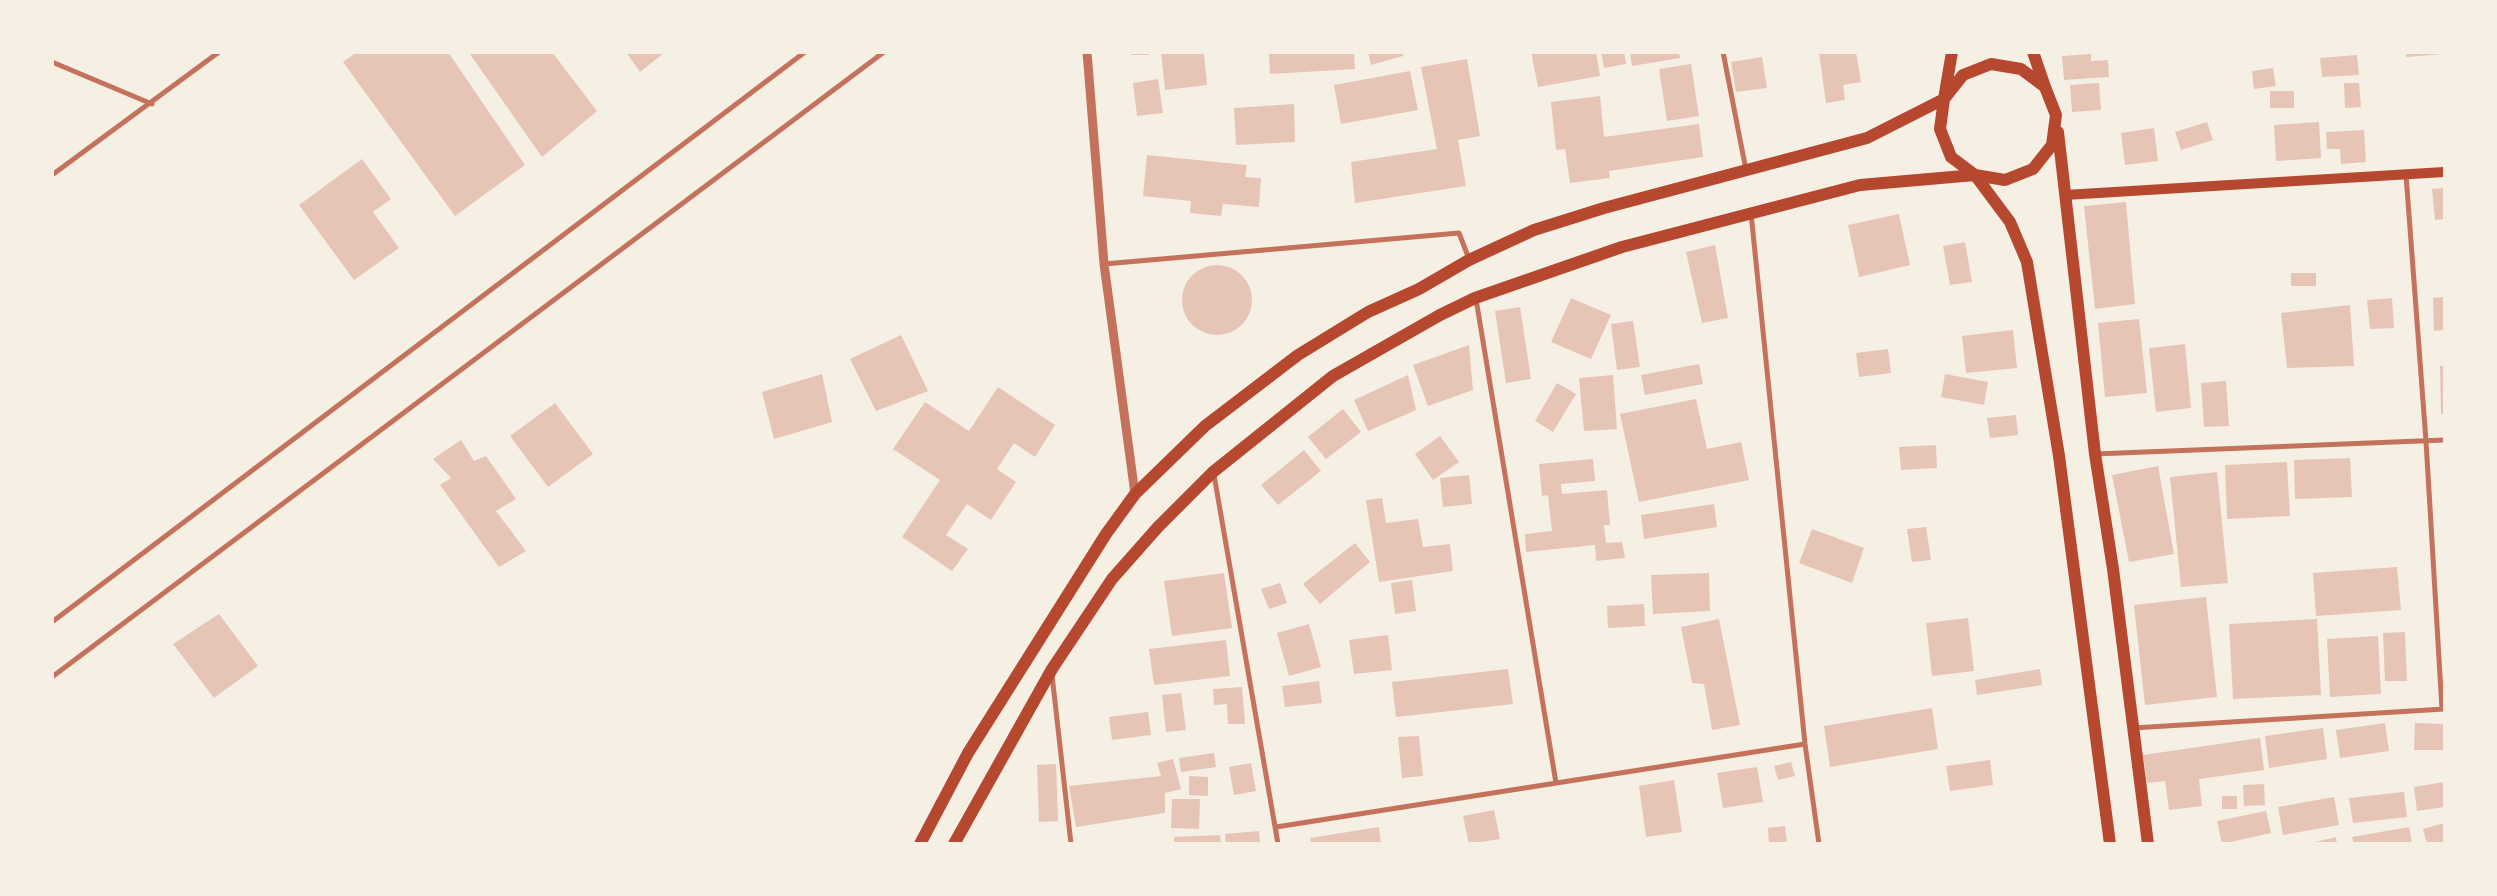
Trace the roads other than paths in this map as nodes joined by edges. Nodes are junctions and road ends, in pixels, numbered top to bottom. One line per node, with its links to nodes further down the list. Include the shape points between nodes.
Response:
1 (219, 52): 11 (street)
2 (805, 52): 28 (street)
3 (884, 52): 30 (street)
4 (1087, 52): 21 (street)
5 (1723, 52): 13 (street)
6 (1952, 52): 10 (main road)
7 (2033, 52): 9 (main road)
8 (52, 62): 11 (street)
9 (2045, 87): 10 (main road, via 2021,69 1991,64 1963,75); 12 (main road)
10 (1944, 99): 13 (main road, via 1867,138); 16 (main road, via 1940,129 1948,150 1951,157)
11 (152, 104): 15 (street)
12 (2056, 115): 16 (main road, via 2052,145 2033,169 2005,180); 18 (main road)
13 (1746, 171): 20 (main road, via 1534,230)
14 (2444, 172): 17 (main road)
15 (52, 175)
16 (1975, 175): 19 (main road, via 1860,185); 41 (main road, via 2010,222 2027,262 2059,456)
17 (2406, 175): 18 (main road); 24 (street)
18 (2065, 195): 25 (main road)
19 (1751, 212): 22 (main road, via 1622,246); 33 (street)
20 (1469, 260): 21 (street, via 1460,233); 27 (main road, via 1419,289 1368,312 1298,355 1205,426)
21 (1104, 264): 27 (street)
22 (1476, 298): 26 (main road, via 1333,376); 34 (street)
23 (2444, 440): 24 (street)
24 (2426, 441): 25 (street); 31 (street)
25 (2095, 454): 32 (main road)
26 (1213, 472): 29 (main road, via 1112,579); 35 (street)
27 (1135, 494): 36 (main road, via 1106,534 968,753)
28 (52, 622)
29 (1052, 669): 37 (main road); 38 (street)
30 (52, 677)
31 (2443, 709): 32 (street)
32 (2133, 728): 42 (main road)
33 (1806, 744): 34 (street); 40 (street)
34 (1556, 783): 35 (street)
35 (1276, 827): 39 (street)
36 (920, 844)
37 (954, 844)
38 (1071, 844)
39 (1278, 844)
40 (1819, 844)
41 (2110, 844)
42 (2148, 844)

